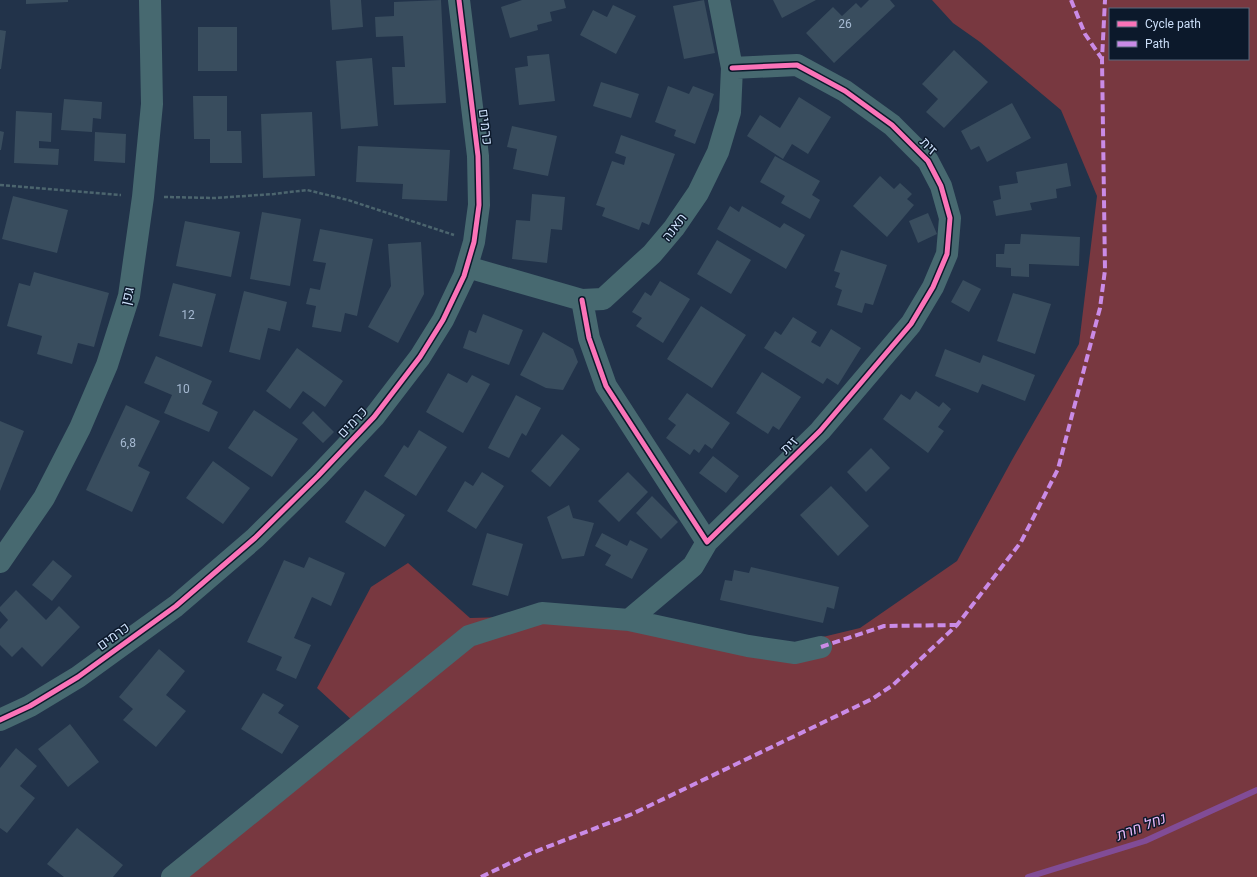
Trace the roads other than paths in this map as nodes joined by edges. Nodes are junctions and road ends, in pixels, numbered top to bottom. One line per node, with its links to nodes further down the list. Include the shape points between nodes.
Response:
1 (150, 0): 8 (street, גפן, via 152,104 143,197 129,296 107,366 80,428 44,498)
2 (458, 0): 5 (street, כרמים, via 478,156 479,205 474,242)
3 (719, 0): 4 (street, תאנה)
4 (732, 68): 6 (street, תאנה, via 730,112 718,152 698,194 661,244 614,289 603,299); 7 (street, זית, via 797,65 845,91 892,125 928,161 940,186 950,218 947,254 933,287 911,324 820,431)
5 (467, 266): 6 (street, תאנה); 11 (street, כרמים, via 443,320 420,357 374,417 256,538 176,606 78,677 30,706)
6 (582, 300): 7 (street, via 589,338 606,386)
7 (707, 542): 9 (street, זית, via 694,566)
8 (0, 562)
9 (629, 620): 10 (street, via 748,646 795,653); 12 (street, via 542,613 469,636)
10 (821, 647)
11 (0, 720)
12 (172, 877)

